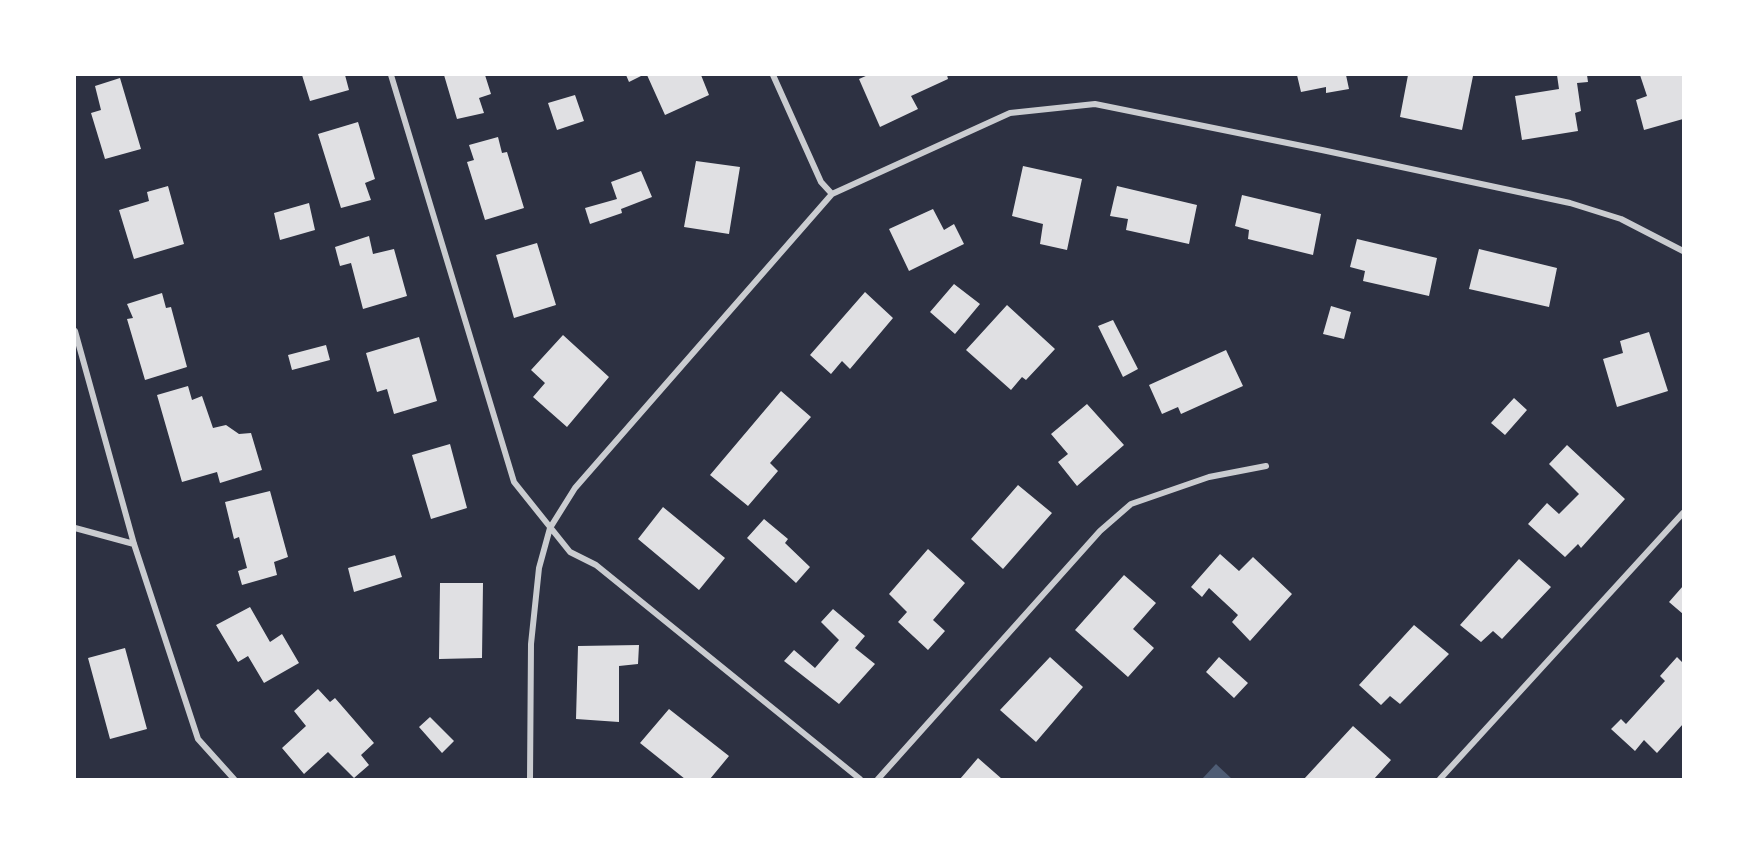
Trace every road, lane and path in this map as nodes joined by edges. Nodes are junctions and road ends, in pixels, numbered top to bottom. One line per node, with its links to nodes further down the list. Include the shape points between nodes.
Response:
1 (391, 75): 9 (street, via 514,482)
2 (773, 75): 3 (street, via 821,182)
3 (832, 194): 4 (street, via 1010,113 1095,104 1570,203 1621,219); 9 (street, via 575,488)
4 (1683, 251)
5 (75, 332): 10 (street)
6 (1266, 466): 14 (street, via 1209,477 1131,504 1100,531)
7 (1683, 513): 15 (street)
8 (75, 528): 10 (street)
9 (550, 528): 12 (street, via 539,568 531,644); 13 (street, via 570,552 596,566)
10 (134, 544): 11 (street, via 198,739)
11 (234, 779)
12 (530, 779)
13 (861, 779)
14 (878, 779)
15 (1440, 779)

